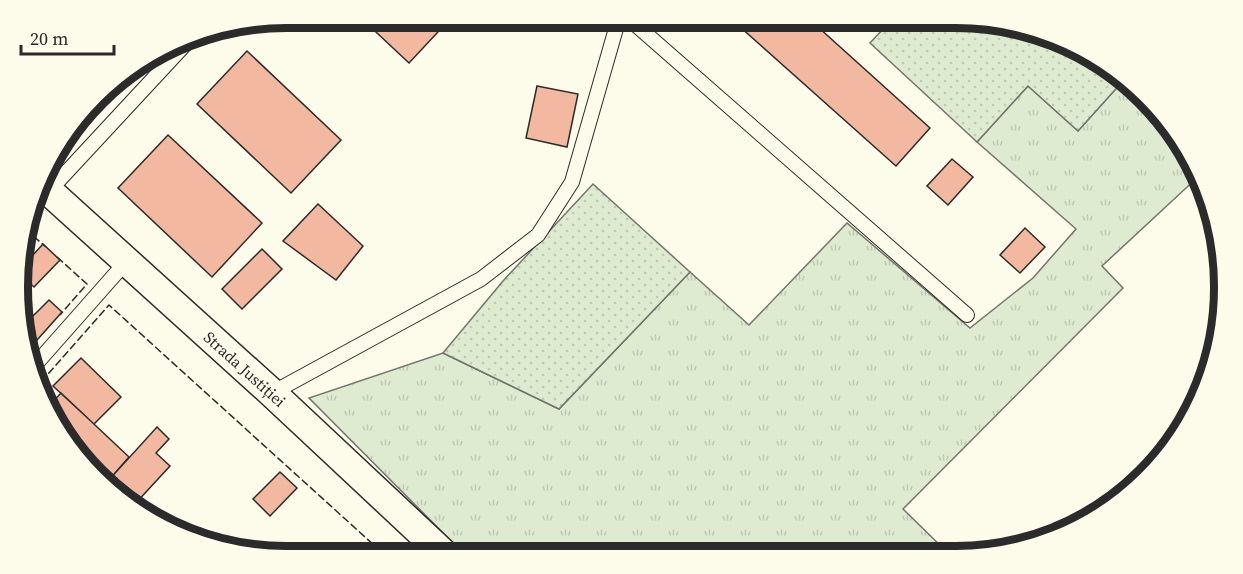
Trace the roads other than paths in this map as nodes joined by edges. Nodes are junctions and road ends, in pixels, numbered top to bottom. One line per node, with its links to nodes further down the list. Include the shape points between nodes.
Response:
1 (616, 28): 9 (lane, via 572,182 538,235 481,279)
2 (639, 28): 7 (lane)
3 (176, 54): 4 (lane)
4 (51, 182)
5 (47, 190): 6 (street, Strada Justiției)
6 (126, 262): 8 (lane); 9 (street, Strada Justiției)
7 (967, 315)
8 (39, 360)
9 (272, 393): 10 (street, Strada Justiției)
10 (435, 546)

